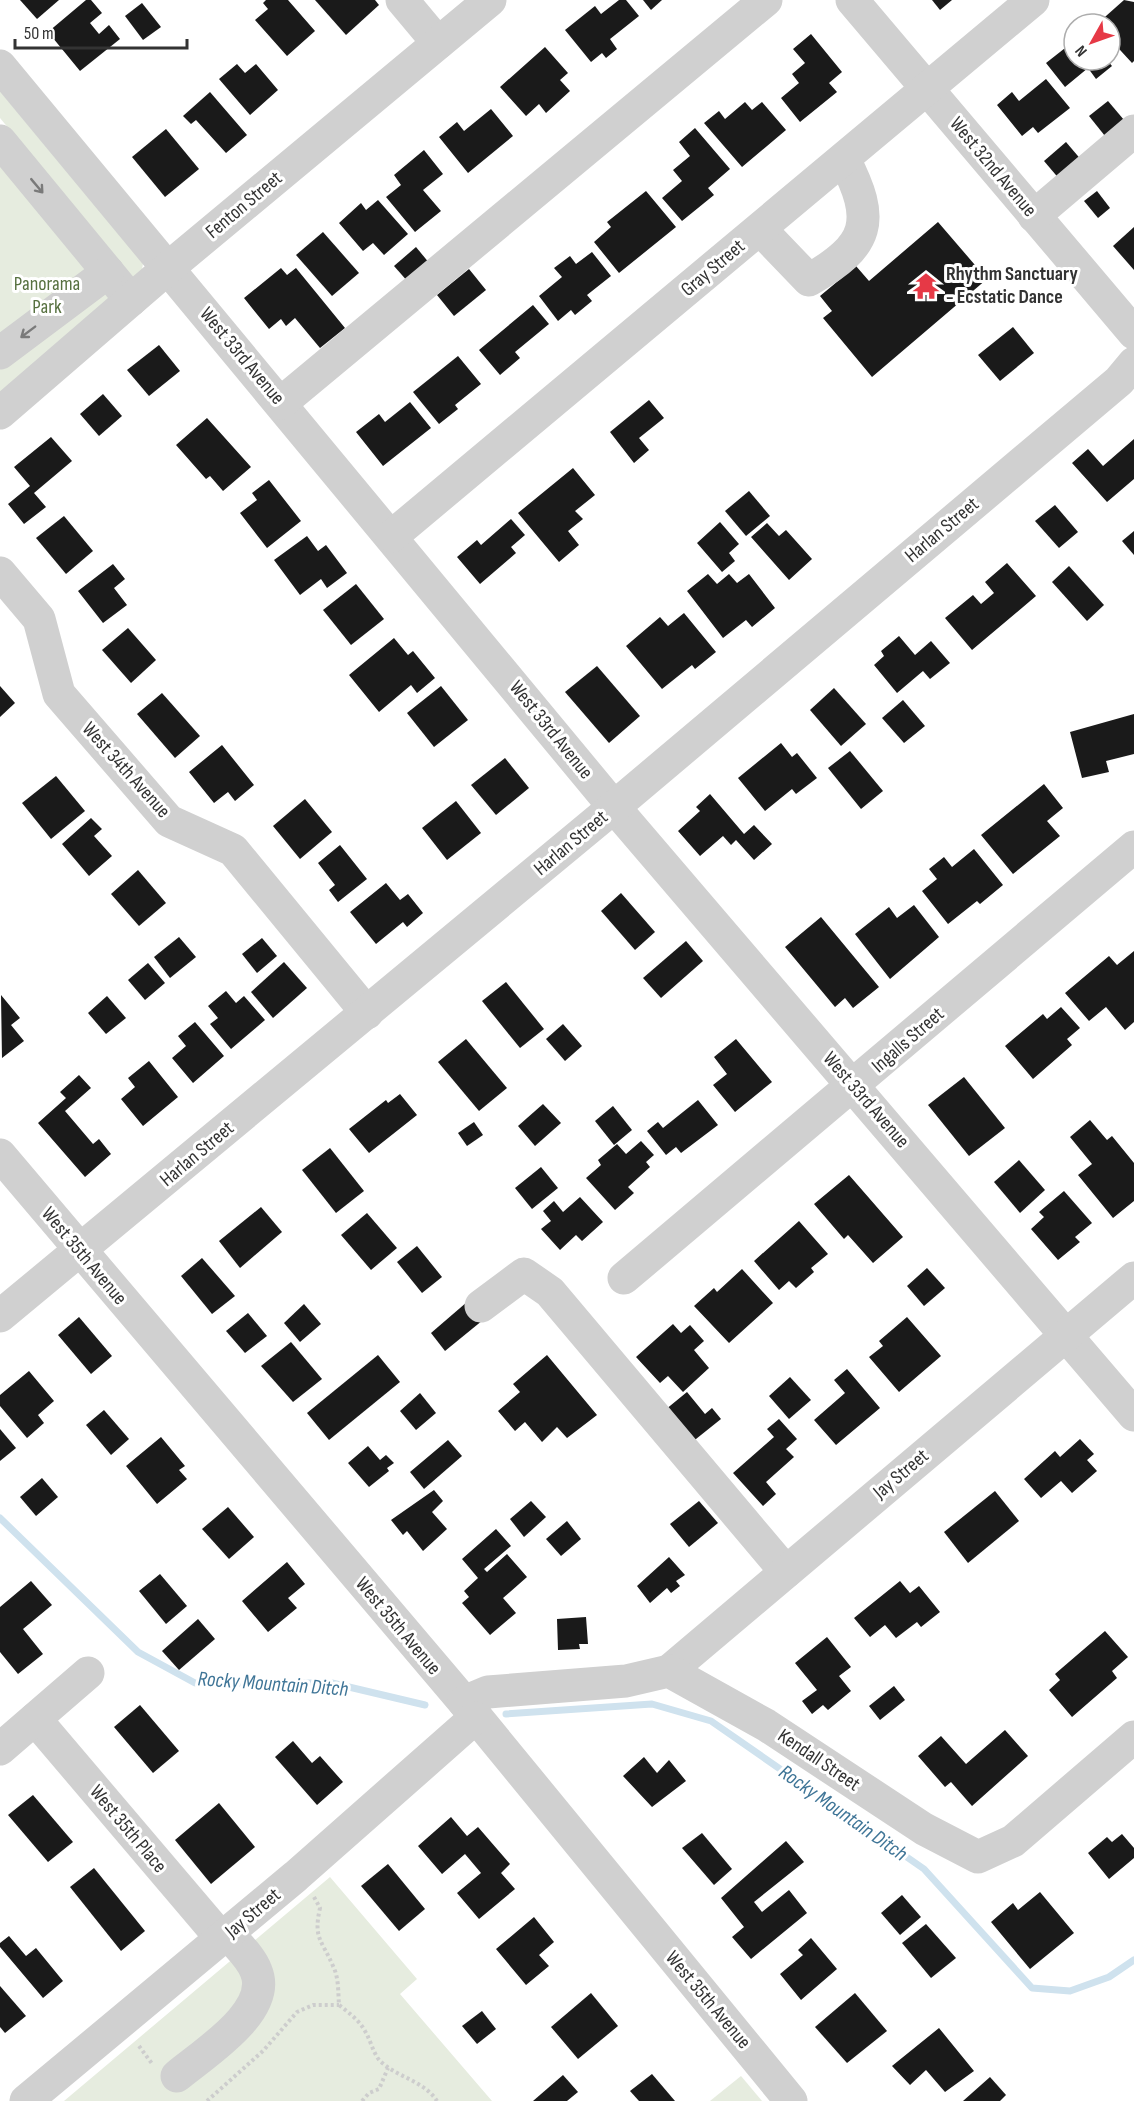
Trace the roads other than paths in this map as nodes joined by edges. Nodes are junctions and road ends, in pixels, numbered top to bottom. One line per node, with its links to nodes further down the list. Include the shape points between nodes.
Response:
1 (402, 0): 6 (street)
2 (490, 0): 6 (street, Fenton Street)
3 (766, 0): 20 (street)
4 (852, 0): 8 (street, West 32nd Avenue)
5 (1033, 0): 8 (street, Gray Street)
6 (438, 43): 14 (street, Fenton Street)
7 (0, 66): 14 (street, West 33rd Avenue)
8 (927, 90): 11 (street, Gray Street); 12 (street, West 32nd Avenue)
9 (1134, 131): 12 (street)
10 (0, 141): 15 (street, one-way to 15)
11 (844, 159): 13 (street, Gray Street); 13 (street, via 858,188 864,219 856,243 840,262 809,280)
12 (1034, 216): 17 (street, West 32nd Avenue)
13 (760, 229): 22 (street, Gray Street)
14 (168, 268): 16 (street, Fenton Street); 20 (street, West 33rd Avenue)
15 (108, 272): 16 (street); 18 (street, one-way to 18)
16 (130, 300): 21 (street, Fenton Street)
17 (1134, 333)
18 (0, 353)
19 (1134, 363): 24 (street, Harlan Street, via 1119,381)
20 (281, 403): 22 (street, West 33rd Avenue)
21 (0, 413)
22 (392, 536): 24 (street, West 33rd Avenue)
23 (0, 573): 26 (street, West 34th Avenue, via 39,619 59,694 169,821 233,850)
24 (614, 807): 26 (street, Harlan Street); 27 (street, West 33rd Avenue)
25 (1134, 847): 27 (street, Ingalls Street)
26 (367, 1012): 29 (street, Harlan Street)
27 (854, 1086): 30 (street, Ingalls Street); 34 (street, West 33rd Avenue)
28 (0, 1155): 29 (street, West 35th Avenue)
29 (79, 1251): 33 (street, Harlan Street); 39 (street, West 35th Avenue)
30 (624, 1278)
31 (1134, 1278): 34 (street, Jay Street)
32 (481, 1306): 36 (street, via 525,1275 550,1292)
33 (0, 1316)
34 (1067, 1334): 35 (street, West 33rd Avenue); 36 (street, Jay Street)
35 (1134, 1415)
36 (786, 1572): 37 (street, Jay Street)
37 (669, 1671): 39 (street, via 626,1681 488,1692); 41 (street, Kendall Street, via 766,1725 924,1829 978,1857 1013,1841)
38 (88, 1673): 40 (street)
39 (469, 1710): 43 (street, Jay Street, via 296,1876); 46 (street, West 35th Avenue)
40 (35, 1719): 42 (street); 43 (street, West 35th Place)
41 (1134, 1737)
42 (0, 1749)
43 (225, 1936): 44 (street, West 35th Place, via 257,1971 259,1987 254,2006 244,2020); 45 (street, Jay Street)
44 (177, 2076)
45 (26, 2101)
46 (791, 2101)

